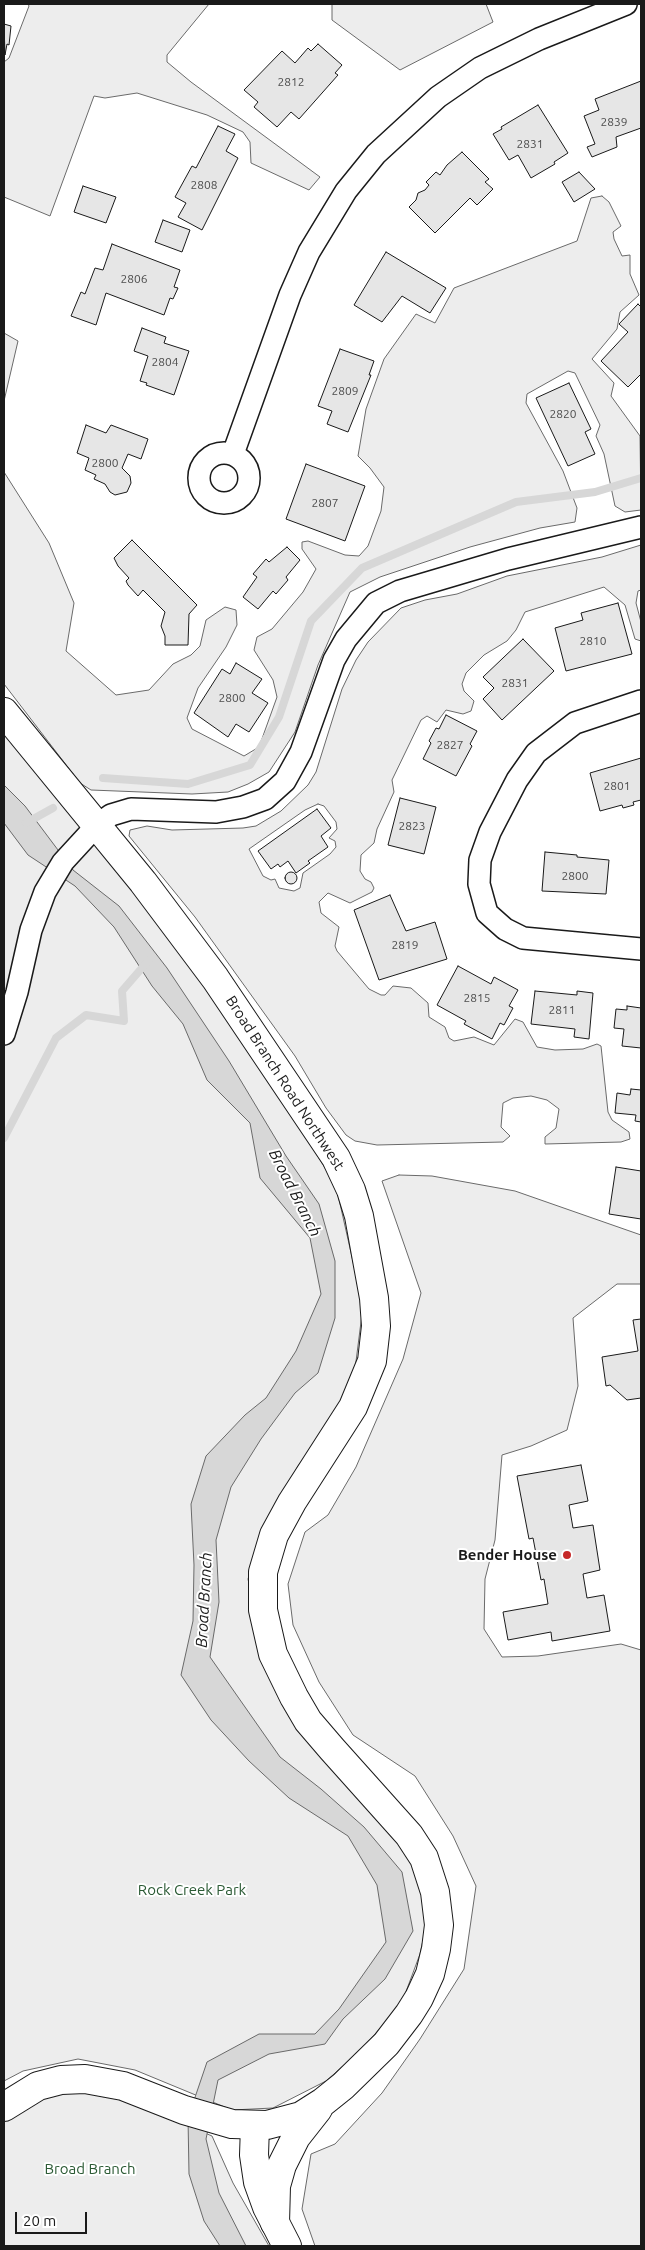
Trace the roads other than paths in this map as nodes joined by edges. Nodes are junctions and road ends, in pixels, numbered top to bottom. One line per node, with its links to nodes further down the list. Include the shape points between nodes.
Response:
1 (626, 4): 2 (street, via 539,39 480,68 438,96 376,154 346,191 310,252 290,295)
2 (233, 454)
3 (641, 528): 6 (street, via 508,558 400,591 376,604 346,638 334,660 301,752 286,781 265,799 216,812 131,809 111,815)
4 (641, 701): 7 (street, via 575,723 536,753 517,780 490,832 480,860 479,884 487,913 505,929 523,938)
5 (4, 712): 6 (main road, Broad Branch Road Northwest)
6 (97, 826): 8 (street, via 50,880 35,918); 9 (main road, Broad Branch Road Northwest, via 153,894 215,978 336,1158 355,1203 374,1298 376,1340 369,1373 353,1407 274,1535 263,1572 264,1610 273,1654 308,1720 410,1835 424,1858 435,1892 439,1925 433,1966 409,2014 373,2058)
7 (641, 949)
8 (4, 1034)
9 (323, 2102): 11 (main road, Broad Branch Road Northwest, via 293,2119); 12 (main road, via 296,2137 282,2165 276,2186)
10 (4, 2107): 11 (main road, Broad Branch Road Northwest, via 38,2086 61,2080 85,2079 123,2086 214,2120)
11 (255, 2126): 12 (main road, via 257,2175)
12 (281, 2235)

